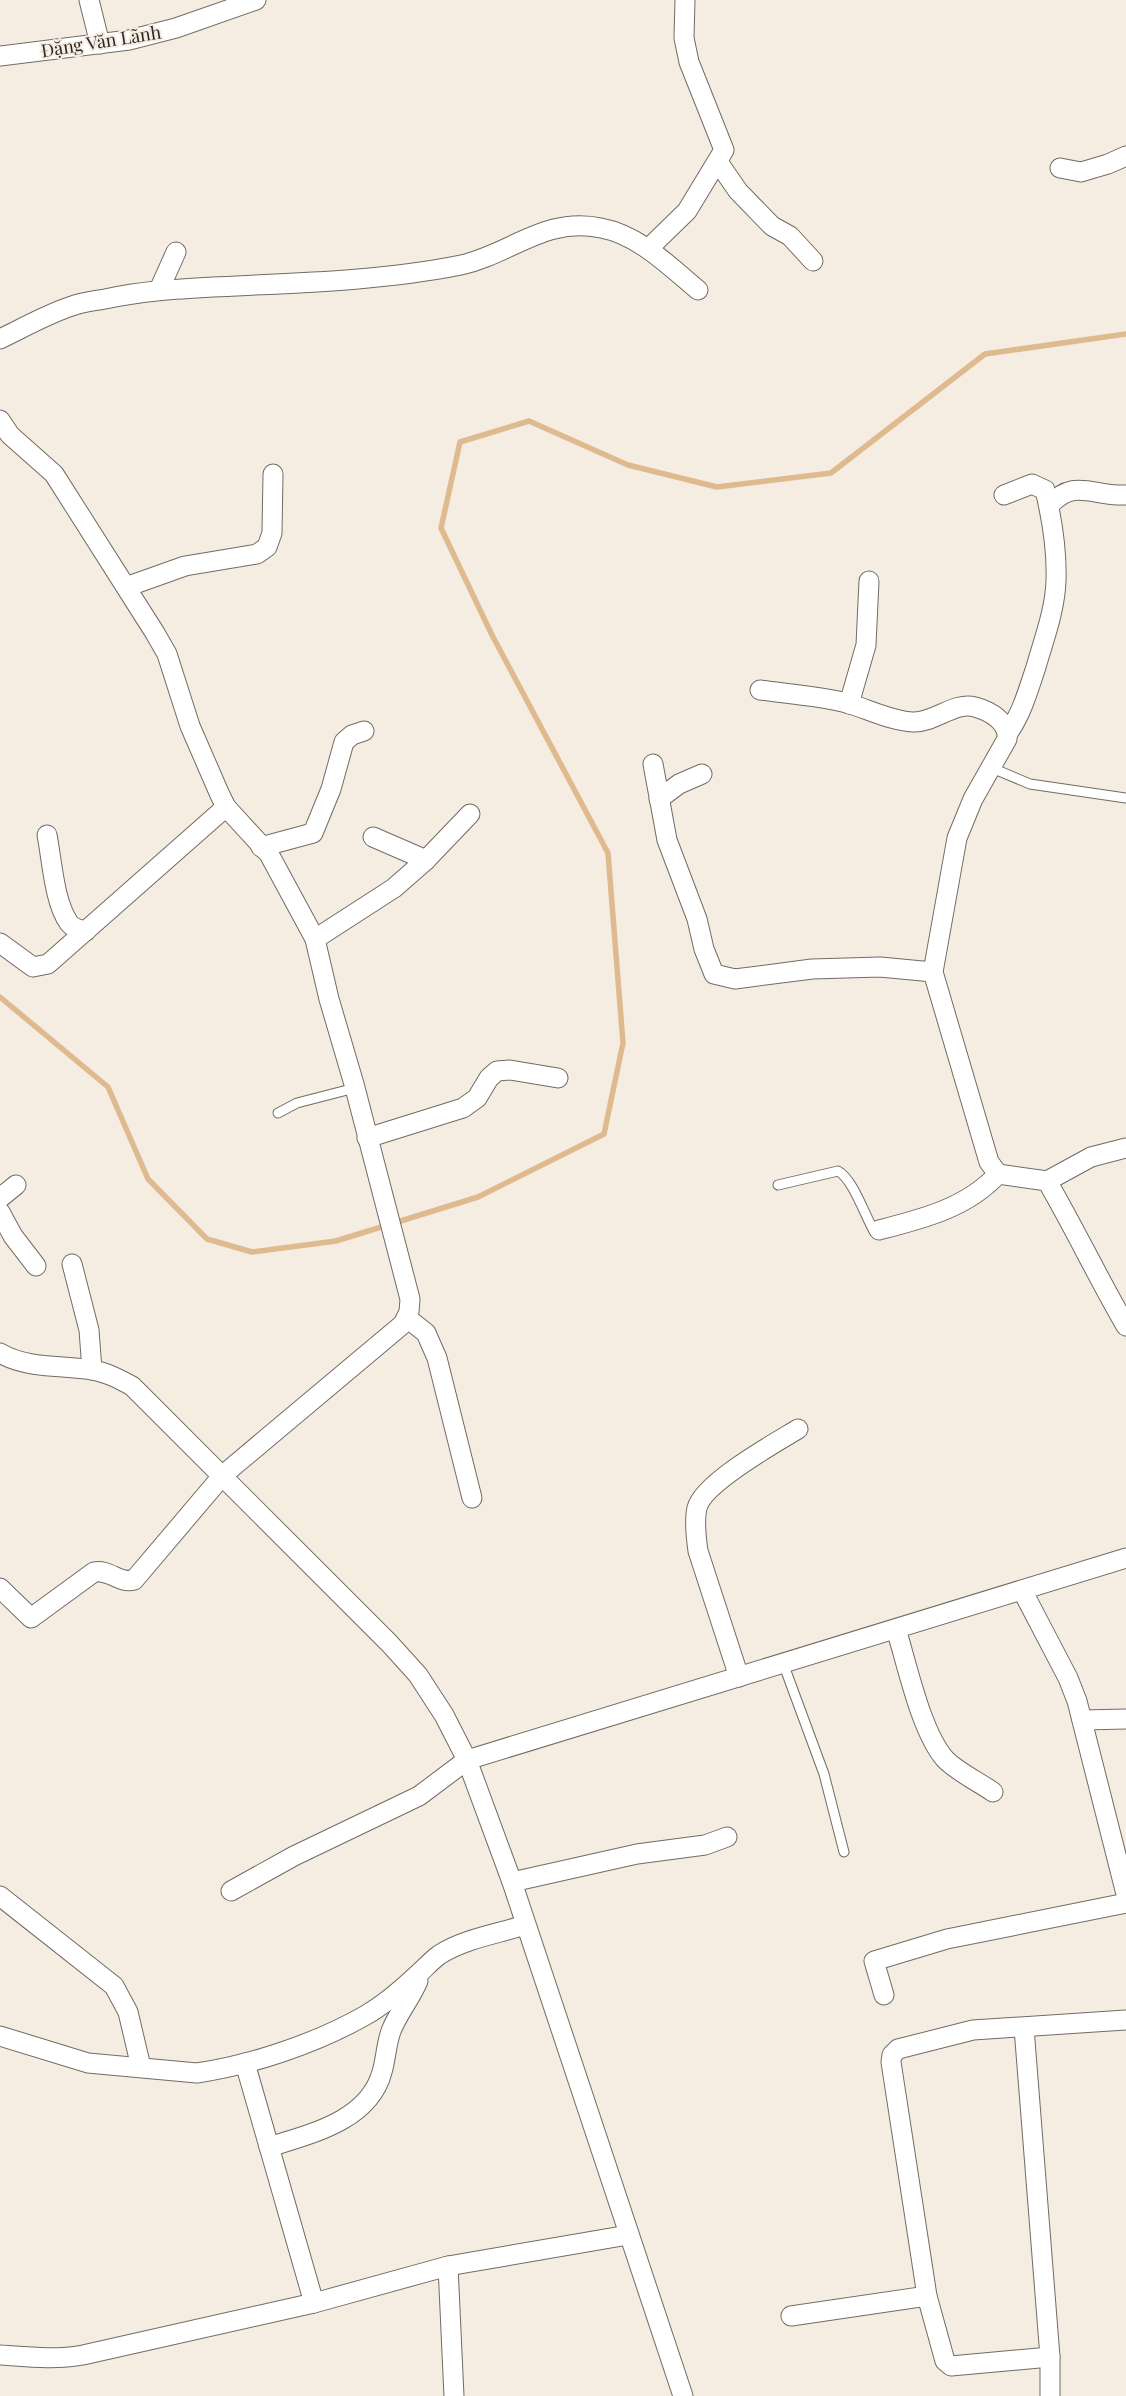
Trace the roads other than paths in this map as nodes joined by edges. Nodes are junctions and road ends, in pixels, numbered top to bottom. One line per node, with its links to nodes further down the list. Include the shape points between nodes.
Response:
1 (89, 0): 4 (street)
2 (256, 0): 4 (street, Đặng Văn Lãnh, via 176,28)
3 (685, 0): 7 (street, via 684,38 689,62 722,141 724,150)
4 (100, 44): 5 (street, Đặng Văn Lãnh)
5 (0, 56)
6 (1126, 156): 8 (street, via 1081,172)
7 (718, 162): 9 (street, via 687,211); 11 (street, via 738,191 772,226 790,236)
8 (1060, 168)
9 (648, 250): 12 (street, via 622,234 600,228 565,227 542,231 485,257 434,269); 13 (street)
10 (176, 252): 12 (street)
11 (813, 261)
12 (159, 290): 14 (street, via 72,306)
13 (698, 290)
14 (0, 339)
15 (0, 420): 21 (street, via 10,435 54,474)
16 (273, 474): 21 (street, via 272,532 267,548 258,554 185,566)
17 (1004, 494): 19 (street, via 1032,484 1045,490)
18 (1126, 495): 19 (street, via 1070,489 1058,495)
19 (1049, 506): 25 (street, via 1056,582 1049,625 1020,716)
20 (869, 581): 23 (street, via 866,645)
21 (126, 587): 31 (street, via 167,654 190,726)
22 (760, 690): 23 (street)
23 (849, 704): 25 (street, via 912,722 974,706 1004,724)
24 (364, 731): 35 (street, via 344,742 331,789 313,833)
25 (1008, 733): 27 (street)
26 (653, 764): 29 (street)
27 (992, 768): 30 (lane, via 1030,784); 40 (street, via 973,799 957,838)
28 (702, 774): 29 (street)
29 (659, 798): 40 (street, via 667,840 714,974 735,979 812,970 880,967)
30 (1126, 798)
31 (226, 807): 35 (street); 37 (street)
32 (470, 814): 36 (street)
33 (47, 835): 37 (street, via 64,912 70,924)
34 (373, 837): 36 (street)
35 (262, 847): 38 (street, via 282,876)
36 (426, 860): 38 (street, via 394,888)
37 (86, 931): 39 (street, via 48,964 40,967 33,967)
38 (315, 939): 42 (street)
39 (0, 943)
40 (933, 972): 46 (street, via 989,1162)
41 (558, 1078): 44 (street, via 497,1071 477,1098 462,1108)
42 (355, 1088): 43 (lane, via 297,1103); 44 (street)
43 (278, 1113)
44 (367, 1138): 55 (street, via 410,1299)
45 (1126, 1148): 47 (street, via 1091,1157)
46 (998, 1174): 47 (street); 52 (street, via 969,1199 907,1223)
47 (1047, 1181): 56 (street)
48 (16, 1185): 50 (street)
49 (778, 1185): 52 (lane, via 838,1171 850,1183 874,1231)
50 (0, 1198)
51 (0, 1212): 54 (street)
52 (879, 1230)
53 (72, 1264): 58 (street, via 89,1330)
54 (36, 1266)
55 (406, 1318): 60 (street, via 403,1324); 61 (street, via 426,1333 437,1358)
56 (1126, 1326)
57 (0, 1353): 58 (street, via 15,1360)
58 (92, 1370): 60 (street, via 132,1386)
59 (798, 1430): 67 (street, via 730,1472 704,1496 698,1507 698,1551)
60 (223, 1475): 63 (street, via 134,1580 124,1581 102,1570 94,1572 31,1618); 70 (street, via 407,1662 430,1692)
61 (472, 1498)
62 (1126, 1558): 64 (street)
63 (0, 1588)
64 (1022, 1590): 65 (street); 69 (street, via 1068,1678)
65 (896, 1629): 66 (street); 71 (street, via 922,1712 935,1742 946,1759)
66 (783, 1663): 67 (street); 73 (lane, via 824,1774)
67 (739, 1677): 70 (street)
68 (1126, 1719): 69 (street)
69 (1082, 1720): 76 (street)
70 (468, 1760): 74 (street); 75 (street, via 419,1796 294,1856)
71 (993, 1792)
72 (727, 1837): 74 (street, via 705,1845 636,1854)
73 (844, 1852)
74 (512, 1882): 78 (street)
75 (231, 1891)
76 (1126, 1892): 80 (street, via 874,1960)
77 (0, 1896): 85 (street, via 114,1986 128,2012)
78 (525, 1925): 79 (street, via 454,1946); 87 (street)
79 (424, 1969): 84 (street, via 395,1996 330,2034); 86 (street, via 391,2031 382,2074 363,2104 318,2132)
80 (884, 1995)
81 (1126, 2020): 82 (street)
82 (1024, 2028): 89 (street, via 973,2030 915,2043 898,2049 892,2055); 93 (street)
83 (0, 2036): 85 (street, via 88,2063)
84 (245, 2063): 85 (street, via 197,2073); 86 (street)
85 (141, 2067)
86 (269, 2147): 90 (street)
87 (628, 2235): 88 (street); 95 (street)
88 (448, 2266): 90 (street); 94 (street)
89 (927, 2296): 91 (street); 93 (street, via 945,2361 951,2366)
90 (314, 2303): 92 (street, via 76,2356)
91 (791, 2316)
92 (0, 2355)
93 (1050, 2357): 96 (street)
94 (454, 2396)
95 (682, 2396)
96 (1050, 2396)

